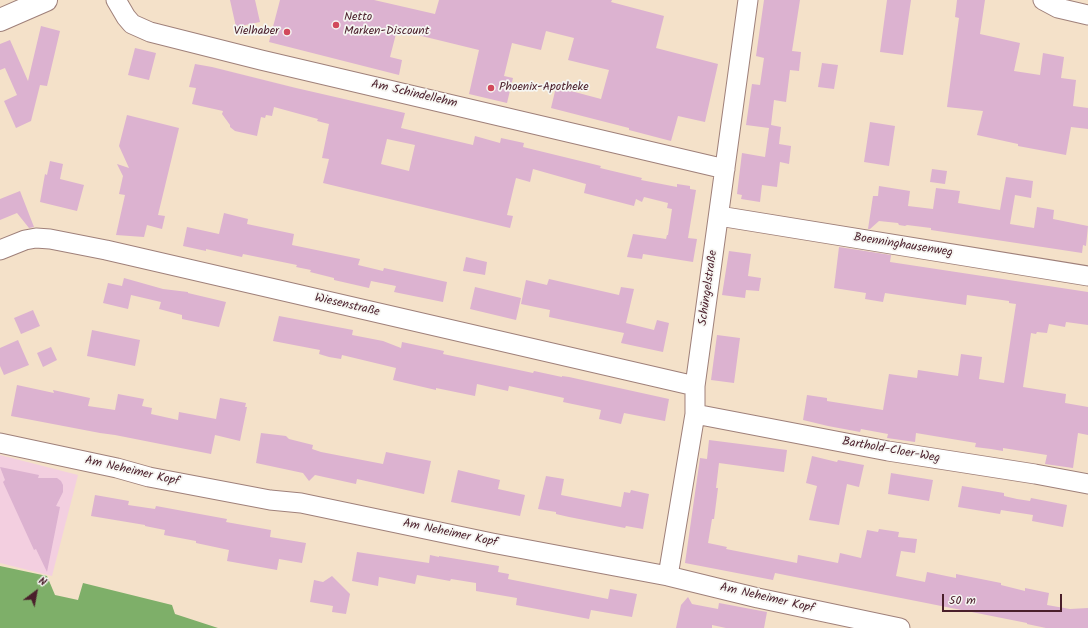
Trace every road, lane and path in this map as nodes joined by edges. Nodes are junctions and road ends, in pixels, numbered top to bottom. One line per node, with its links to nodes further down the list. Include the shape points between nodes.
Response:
1 (46, 0): 6 (street)
2 (116, 0): 7 (street, Am Schindellehm, via 132,24 150,32)
3 (748, 0): 7 (street, Schüngelstraße)
4 (1043, 0): 5 (street, via 1058,8)
5 (1088, 15)
6 (0, 20)
7 (725, 169): 8 (street, Schüngelstraße)
8 (719, 216): 10 (street, Boenninghausenweg); 11 (street, Schüngelstraße)
9 (0, 250): 11 (street, Wiesenstraße, via 24,240 50,239)
10 (1088, 276)
11 (695, 386): 12 (street, Schüngelstraße)
12 (695, 414): 14 (street, Barthold-Cloer-Weg, via 888,451); 15 (street, Schüngelstraße)
13 (0, 443): 15 (street, Am Neheimer Kopf, via 149,477 270,500 301,503)
14 (1088, 484)
15 (668, 576): 16 (street, Am Neheimer Kopf)
16 (900, 628)

